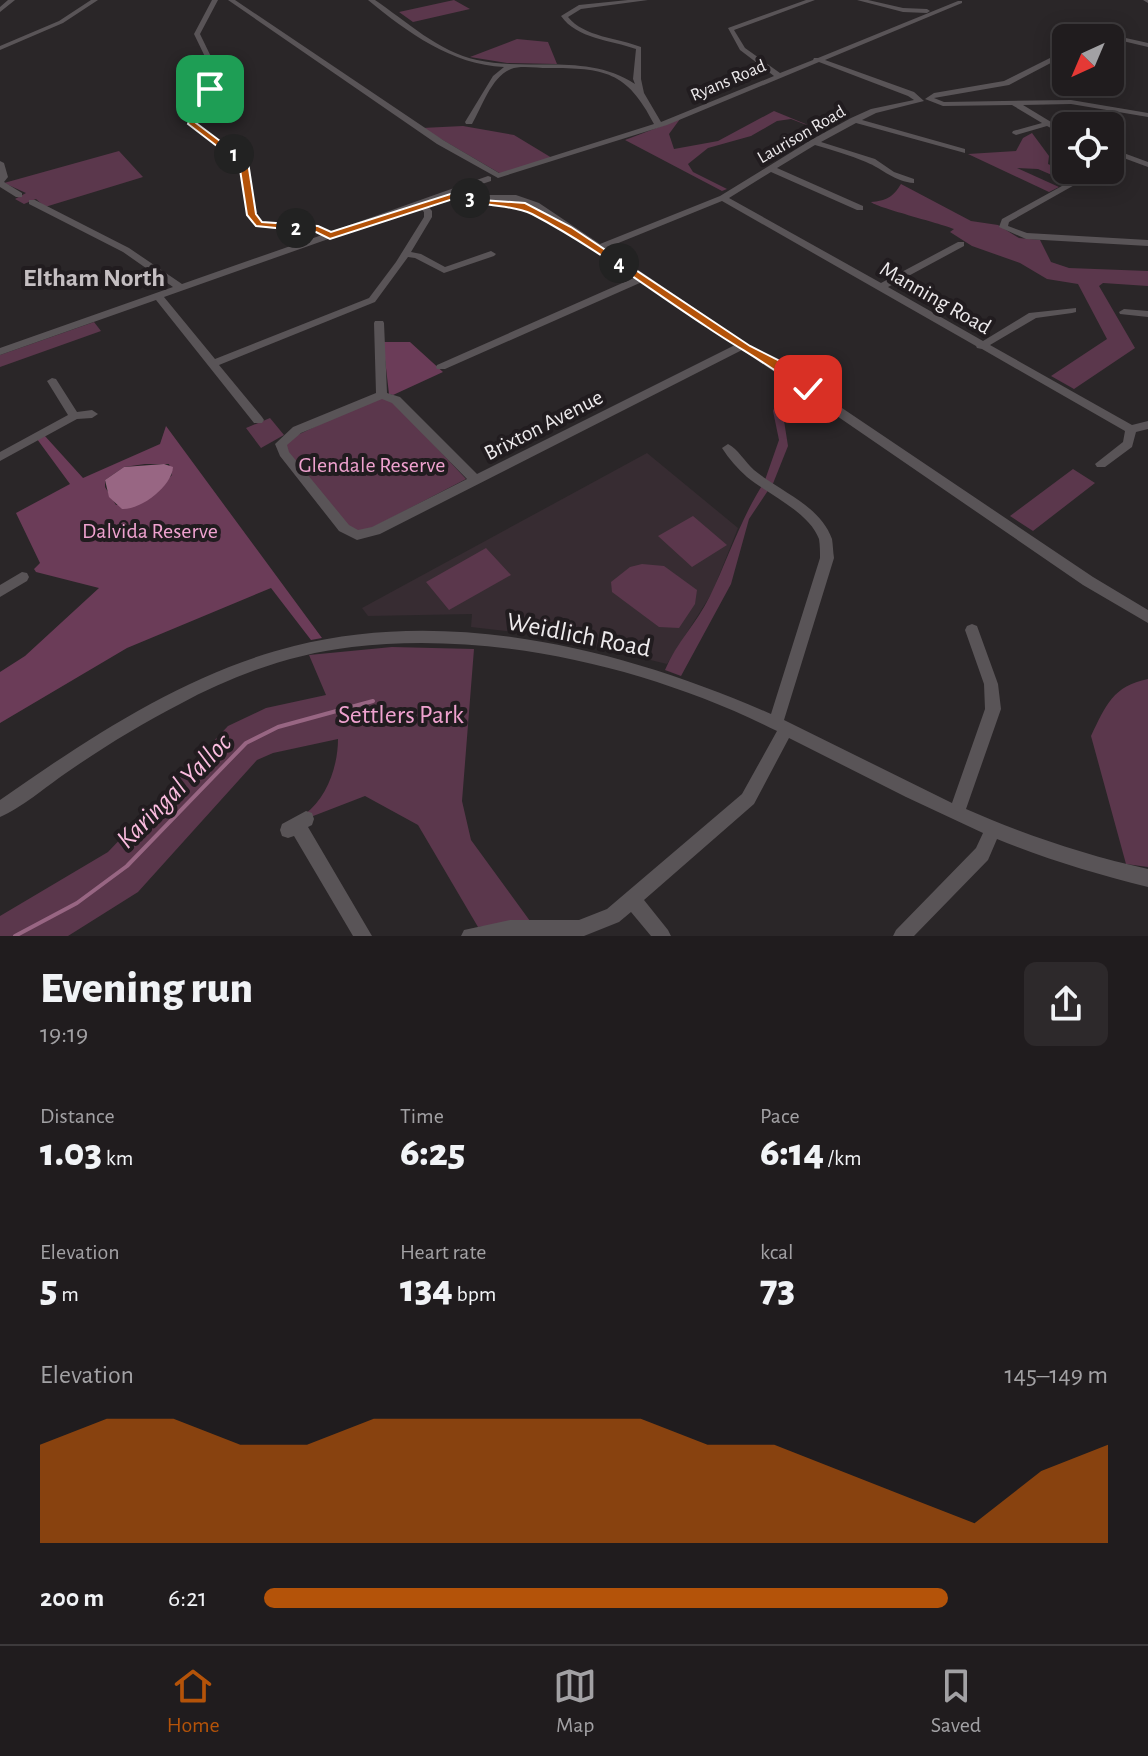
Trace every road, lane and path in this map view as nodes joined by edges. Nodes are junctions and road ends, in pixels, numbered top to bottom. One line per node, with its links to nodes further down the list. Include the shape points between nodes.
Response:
1 (12, 0): 10 (street)
2 (95, 0): 16 (street, via 61,22)
3 (235, 0): 9 (street); 38 (street)
4 (371, 0): 19 (street, via 447,51 475,62)
5 (645, 0): 23 (street, via 579,7 564,16 574,27 639,48)
6 (812, 0): 20 (street, via 730,29 742,49)
7 (860, 0): 11 (street)
8 (959, 1): 12 (street, Ryans Road)
9 (216, 2): 21 (street, via 197,34 212,65)
10 (0, 10)
11 (903, 10): 12 (street); 13 (street)
12 (936, 10): 13 (street, Ryans Road)
13 (914, 19): 17 (street, Ryans Road)
14 (1124, 40): 15 (street)
15 (1148, 45)
16 (0, 48)
17 (816, 59): 20 (street, Ryans Road); 26 (street, Laurison Road, via 919,99)
18 (1052, 59): 24 (street, via 1006,83 929,97 943,104)
19 (510, 66): 23 (street, via 597,72 624,79); 27 (street, via 495,77)
20 (782, 74): 28 (street, Ryans Road)
21 (210, 75)
22 (205, 89): 48 (street, via 192,124 243,162 254,220 269,227 318,229)
23 (642, 95): 28 (street)
24 (1014, 103): 25 (street, via 1076,102); 29 (street)
25 (1148, 115)
26 (854, 120): 32 (street, Laurison Road); 33 (street)
27 (469, 122)
28 (658, 124): 38 (street, Ryans Road)
29 (1045, 124): 30 (street); 31 (street)
30 (1052, 127)
31 (1016, 133)
32 (814, 142): 37 (street, Laurison Road); 39 (street, via 872,161)
33 (962, 151)
34 (1124, 156): 36 (street)
35 (0, 163): 40 (street)
36 (1148, 165)
37 (771, 169): 44 (street, Laurison Road); 47 (street)
38 (495, 179): 42 (street, Ryans Road)
39 (911, 181)
40 (0, 182): 43 (street)
41 (1072, 184): 49 (street, via 1005,221 1003,227 1026,236)
42 (466, 190): 46 (street, Ryans Road); 51 (street, via 479,202 522,205)
43 (19, 195)
44 (723, 198): 51 (street, Laurison Road); 56 (street, Manning Road)
45 (32, 202): 55 (street, via 132,253)
46 (422, 205): 48 (street, Ryans Road); 52 (street, via 428,215)
47 (860, 208)
48 (330, 236): 55 (street, Ryans Road)
49 (1148, 243)
50 (961, 244): 56 (street)
51 (598, 248): 54 (street)
52 (406, 254): 53 (street, via 444,270); 65 (street, via 373,299)
53 (491, 254)
54 (642, 278): 63 (street); 66 (street)
55 (181, 288): 57 (street, Ryans Road)
56 (880, 288): 62 (street, Manning Road)
57 (158, 296): 64 (street, Ryans Road); 65 (street)
58 (1072, 310): 62 (street, via 1028,317)
59 (1124, 312): 60 (street)
60 (1148, 314)
61 (379, 323): 68 (street)
62 (981, 346): 73 (street, Manning Road)
63 (743, 347): 77 (street, Brixton Avenue); 80 (street)
64 (1, 351)
65 (212, 364): 71 (street)
66 (441, 367)
67 (52, 381): 70 (street)
68 (382, 395): 77 (street, via 396,400); 77 (street, Brixton Avenue, via 282,441 282,450 344,528 361,535)
69 (92, 414): 70 (street)
70 (74, 416): 75 (street)
71 (258, 420)
72 (1148, 425): 73 (street)
73 (1131, 429): 76 (street, via 1128,444)
74 (728, 448): 82 (street, via 814,522 827,546)
75 (0, 457)
76 (1101, 464)
77 (475, 480)
78 (22, 577): 79 (street)
79 (0, 592)
80 (1148, 617)
81 (972, 630): 84 (street, via 991,684 993,709)
82 (781, 726): 83 (street, Weidlich Road, via 672,681 559,652 452,640 340,643 275,657 188,694 83,753); 84 (street, Weidlich Road); 88 (street, via 748,799)
83 (0, 809)
84 (956, 813): 86 (street, Weidlich Road)
85 (297, 825): 89 (street)
86 (992, 830): 87 (street, Weidlich Road, via 1083,863); 92 (street, via 982,854)
87 (1148, 878)
88 (633, 900): 90 (street, via 590,927); 91 (street)
89 (363, 936)
90 (470, 936)
91 (662, 936)
92 (902, 936)

